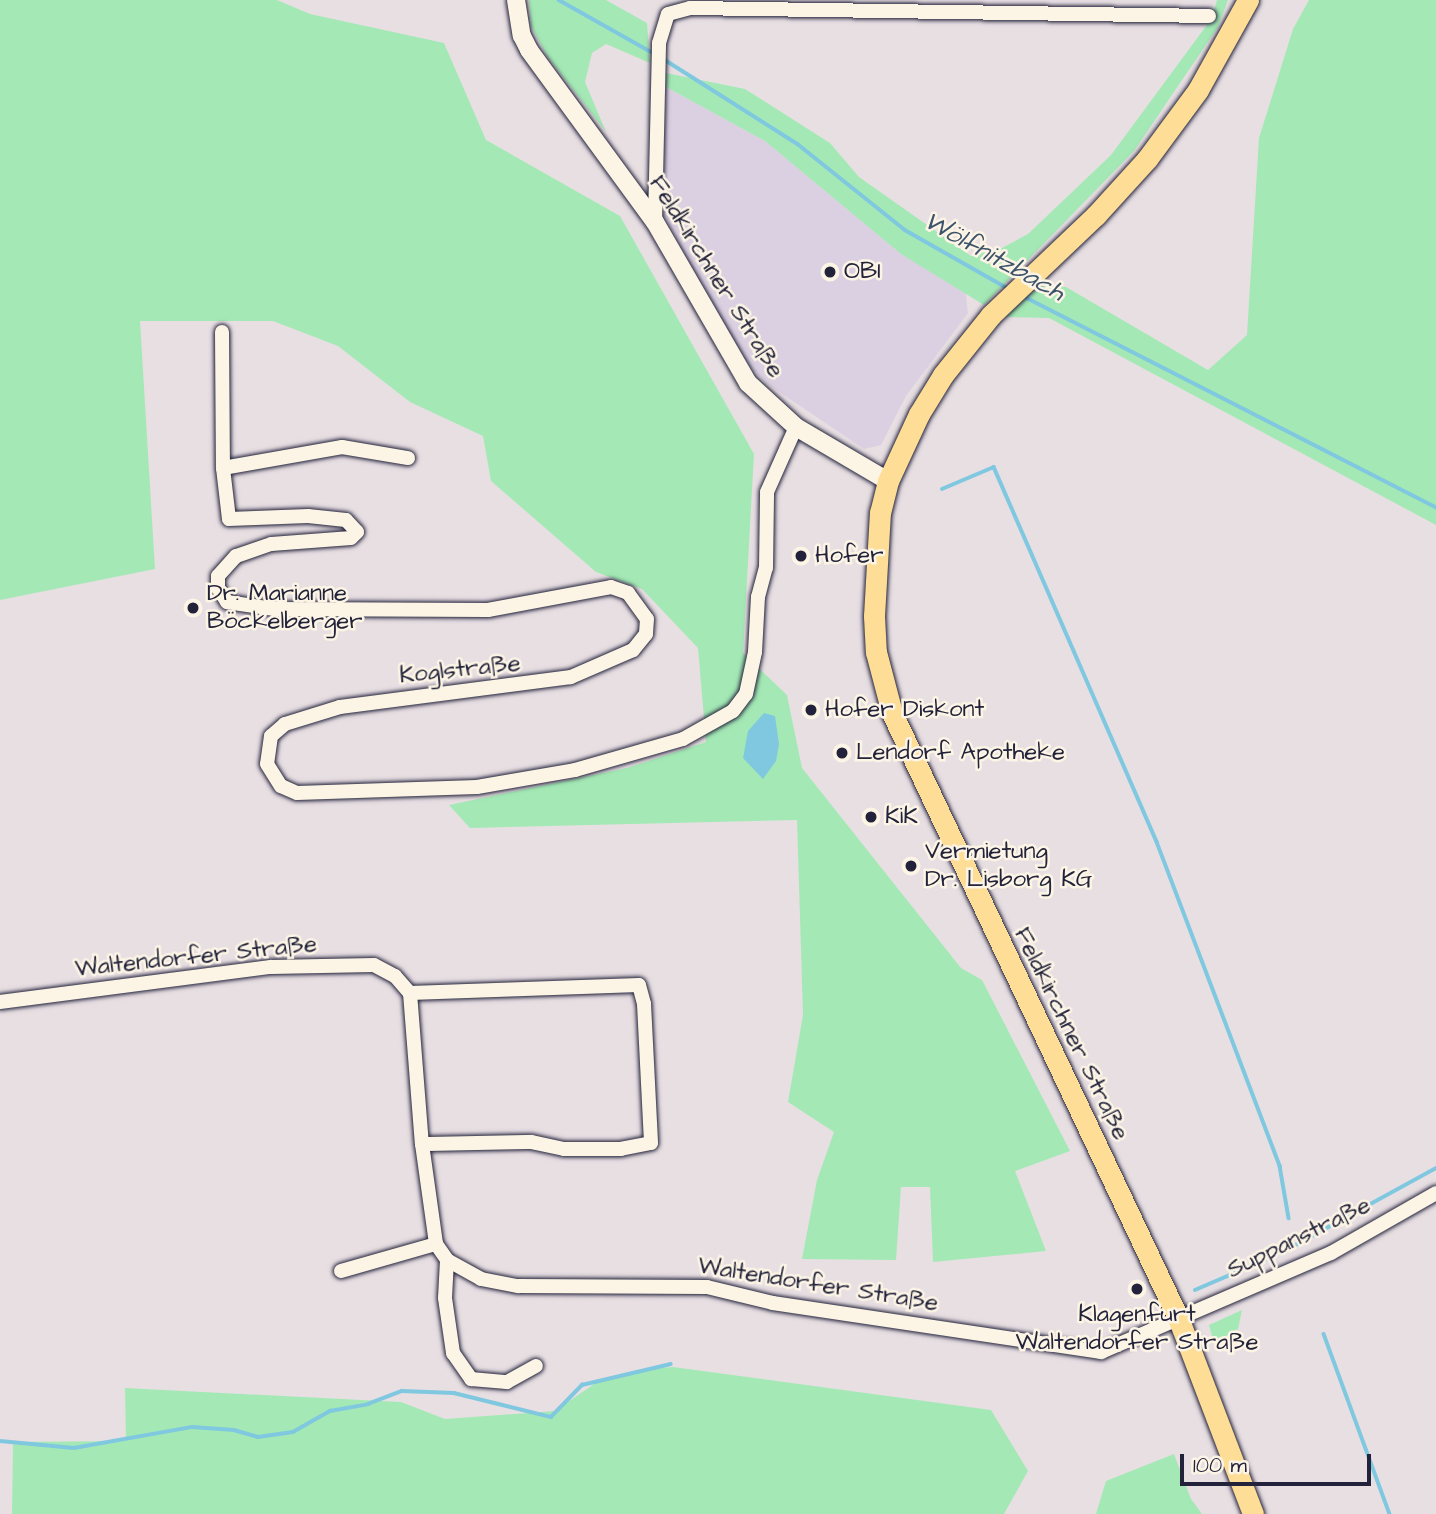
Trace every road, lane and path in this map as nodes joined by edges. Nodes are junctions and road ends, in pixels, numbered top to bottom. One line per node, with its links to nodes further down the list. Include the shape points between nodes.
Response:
1 (516, 0): 4 (street, Feldkirchner Straße, via 520,29 530,50)
2 (1248, 0): 9 (main road, via 1198,90 1147,159 990,315 943,375)
3 (1209, 16): 4 (street, via 690,8 668,14 659,43)
4 (655, 222): 6 (street, Feldkirchner Straße, via 748,383)
5 (222, 332): 8 (street, Koglstraße)
6 (796, 427): 8 (street, Koglstraße, via 767,492 766,568 758,597 755,652 746,694 733,711 682,739 575,771 477,787 297,793 272,776 267,750 271,736 285,724 311,714 410,697 533,685 615,662 646,634 647,619 639,606 628,593 611,587 488,610 274,609 227,602 218,588 218,576 236,556 271,544 351,538 357,532 346,520 307,516 229,519); 9 (street, Feldkirchner Straße)
7 (408, 457): 8 (street, via 342,447)
8 (223, 468)
9 (888, 481): 17 (main road, Feldkirchner Straße, via 874,549 874,616 876,652 892,713)
10 (410, 993): 11 (street, Waltendorfer Straße, via 396,976 374,965 271,968); 12 (street, Waltendorfer Straße); 12 (street, via 639,985 645,1004 651,1143 587,1149 531,1142)
11 (0, 1002)
12 (422, 1144): 14 (street, Waltendorfer Straße)
13 (1436, 1193): 17 (street, Suppanstraße, via 1331,1252)
14 (436, 1244): 15 (street, Waltendorfer Straße); 16 (street)
15 (447, 1259): 17 (street, Waltendorfer Straße, via 481,1279 518,1286 707,1287 773,1303 1101,1352); 18 (street, via 445,1298 453,1353 471,1379 507,1382)
16 (341, 1271)
17 (1179, 1320): 19 (main road, Feldkirchner Straße)
18 (536, 1366)
19 (1253, 1514)

